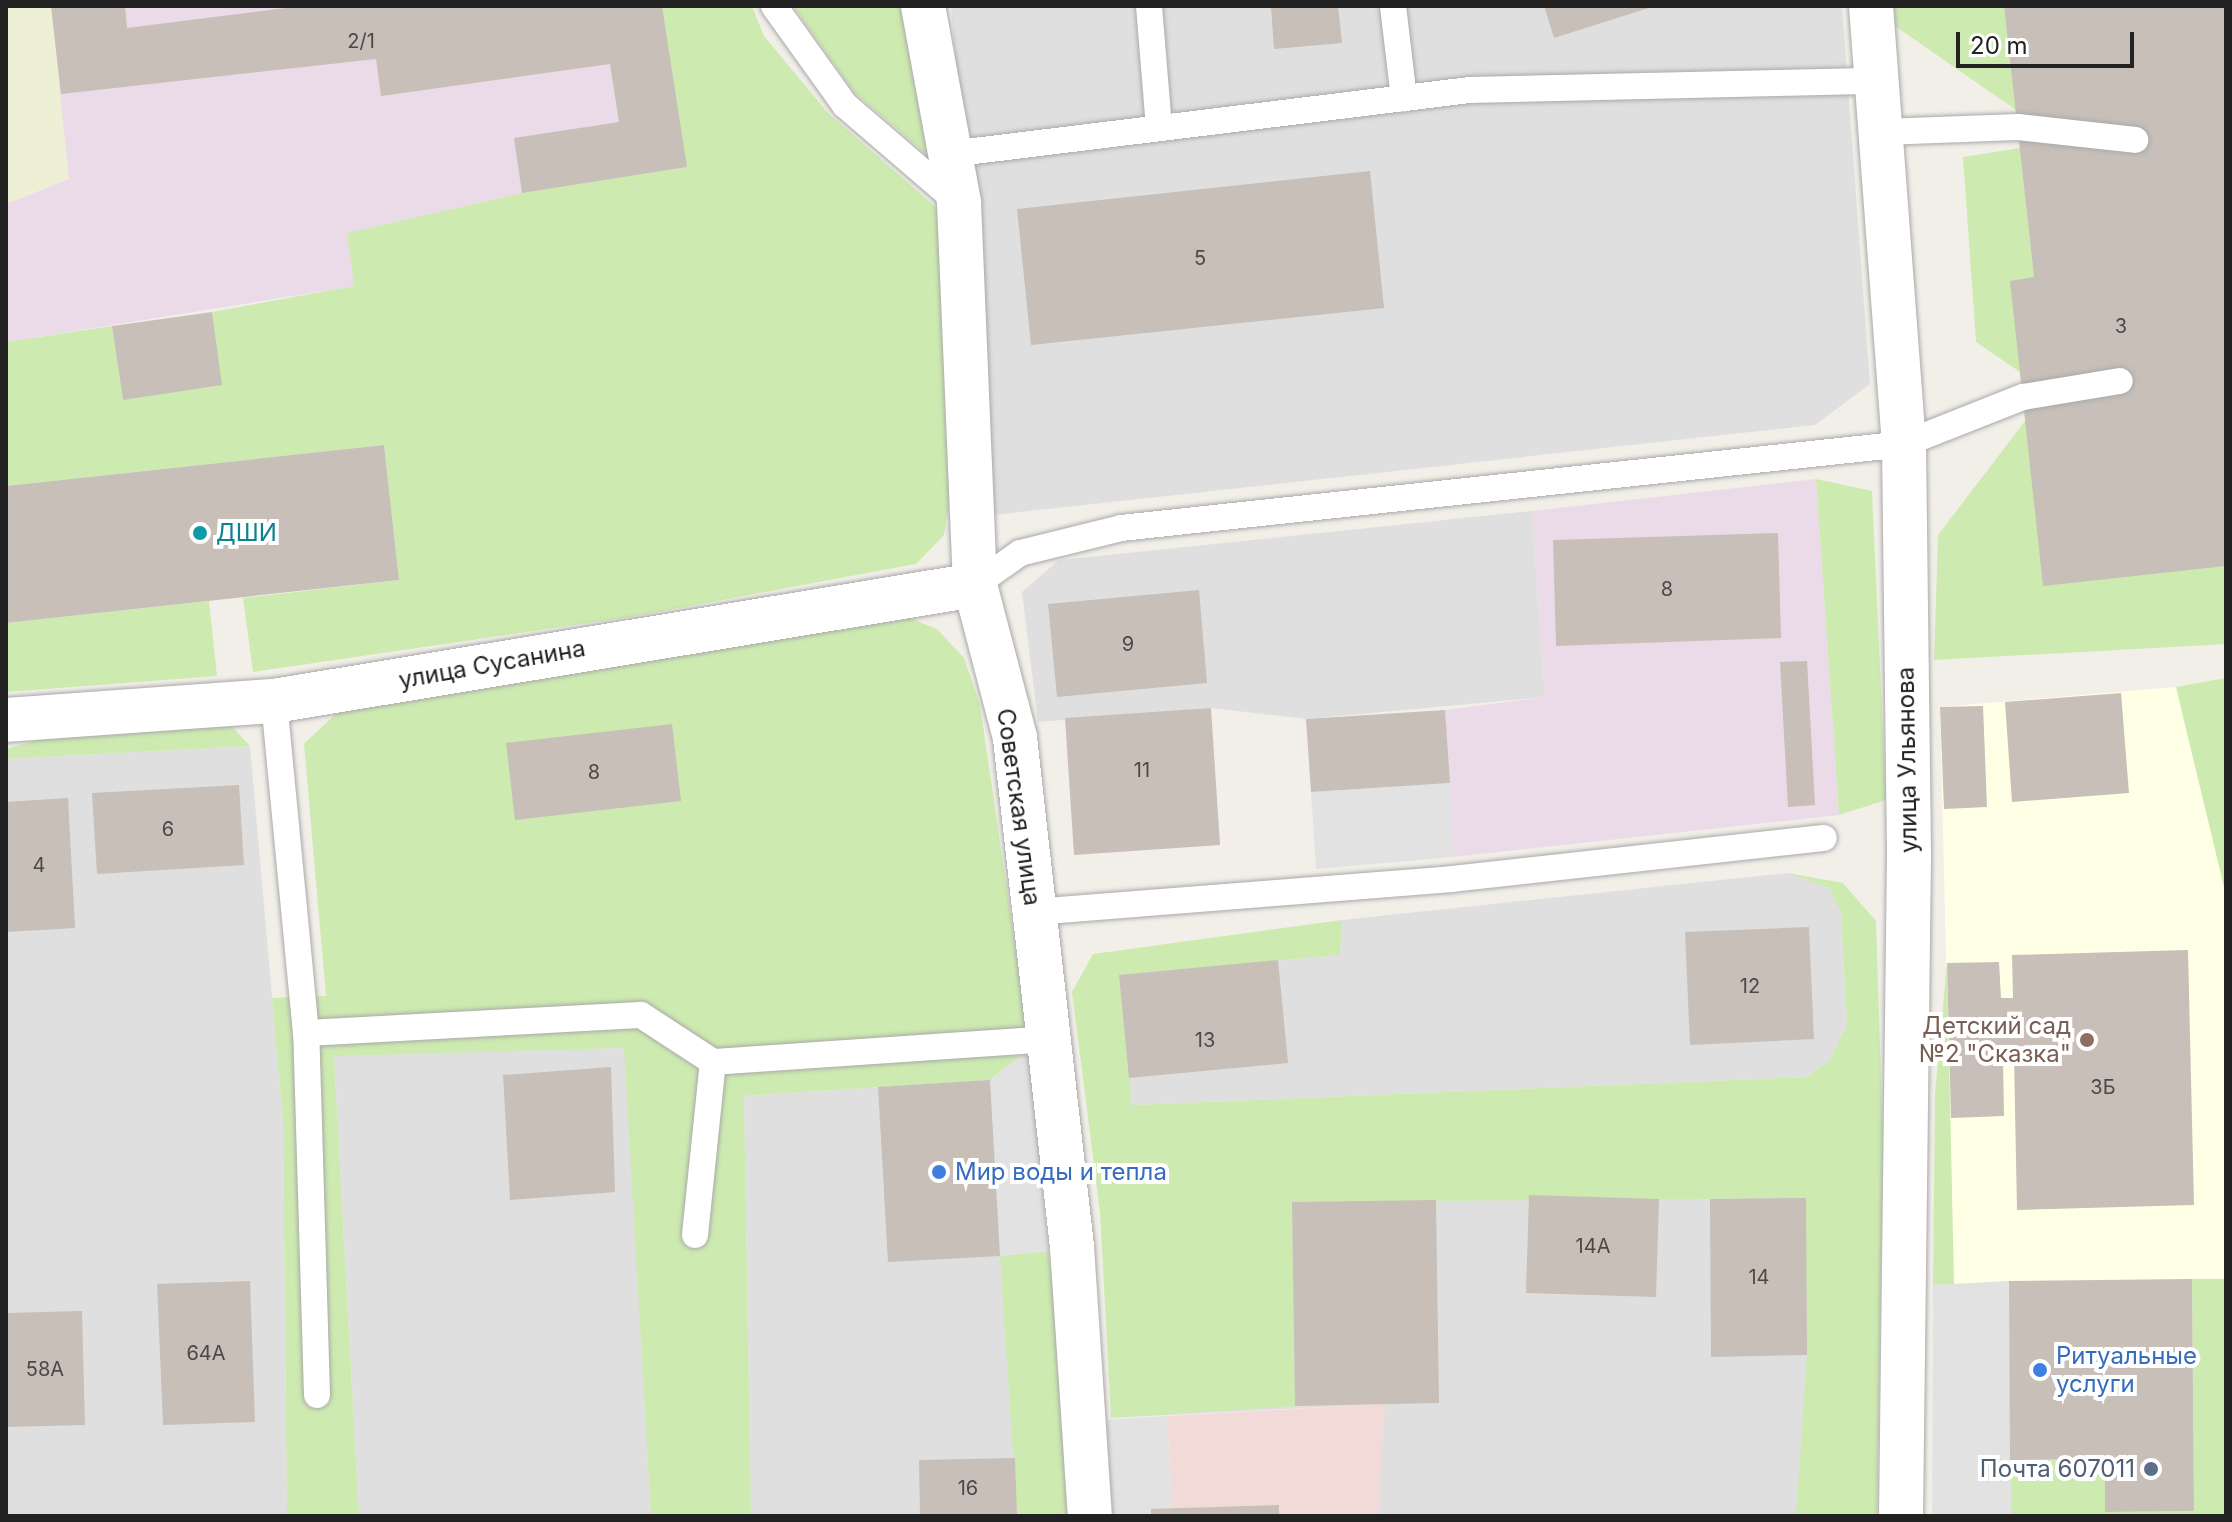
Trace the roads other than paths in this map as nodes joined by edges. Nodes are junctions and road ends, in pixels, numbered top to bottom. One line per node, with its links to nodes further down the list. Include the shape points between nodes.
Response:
1 (774, 6): 12 (lane, via 845,105)
2 (923, 6): 11 (street, Советская улица)
3 (1149, 6): 8 (lane)
4 (1393, 6): 7 (lane)
5 (1871, 6): 6 (street, улица Ульянова)
6 (1875, 81): 7 (lane); 9 (street, улица Ульянова)
7 (1404, 98): 8 (lane)
8 (1159, 128): 11 (lane)
9 (1882, 132): 10 (lane, via 2018,127); 14 (street, улица Ульянова)
10 (2135, 140)
11 (950, 154): 12 (street, Советская улица)
12 (959, 203): 15 (street, Советская улица)
13 (2120, 381): 14 (lane, via 2023,397)
14 (1904, 444): 15 (lane, via 1121,528 1020,553); 26 (street, улица Ульянова, via 1909,854)
15 (975, 585): 16 (street, улица Сусанина); 19 (street, Советская улица, via 1015,738)
16 (274, 701): 17 (street, улица Сусанина); 20 (lane)
17 (6, 720)
18 (1824, 838): 19 (lane, via 1452,879)
19 (1034, 912): 21 (street, Советская улица)
20 (306, 1033): 22 (lane, via 641,1015); 24 (lane)
21 (1049, 1039): 22 (lane); 25 (street, Советская улица, via 1088,1415)
22 (713, 1062): 23 (lane)
23 (695, 1235)
24 (317, 1395)
25 (1090, 1516)
26 (1901, 1516)

